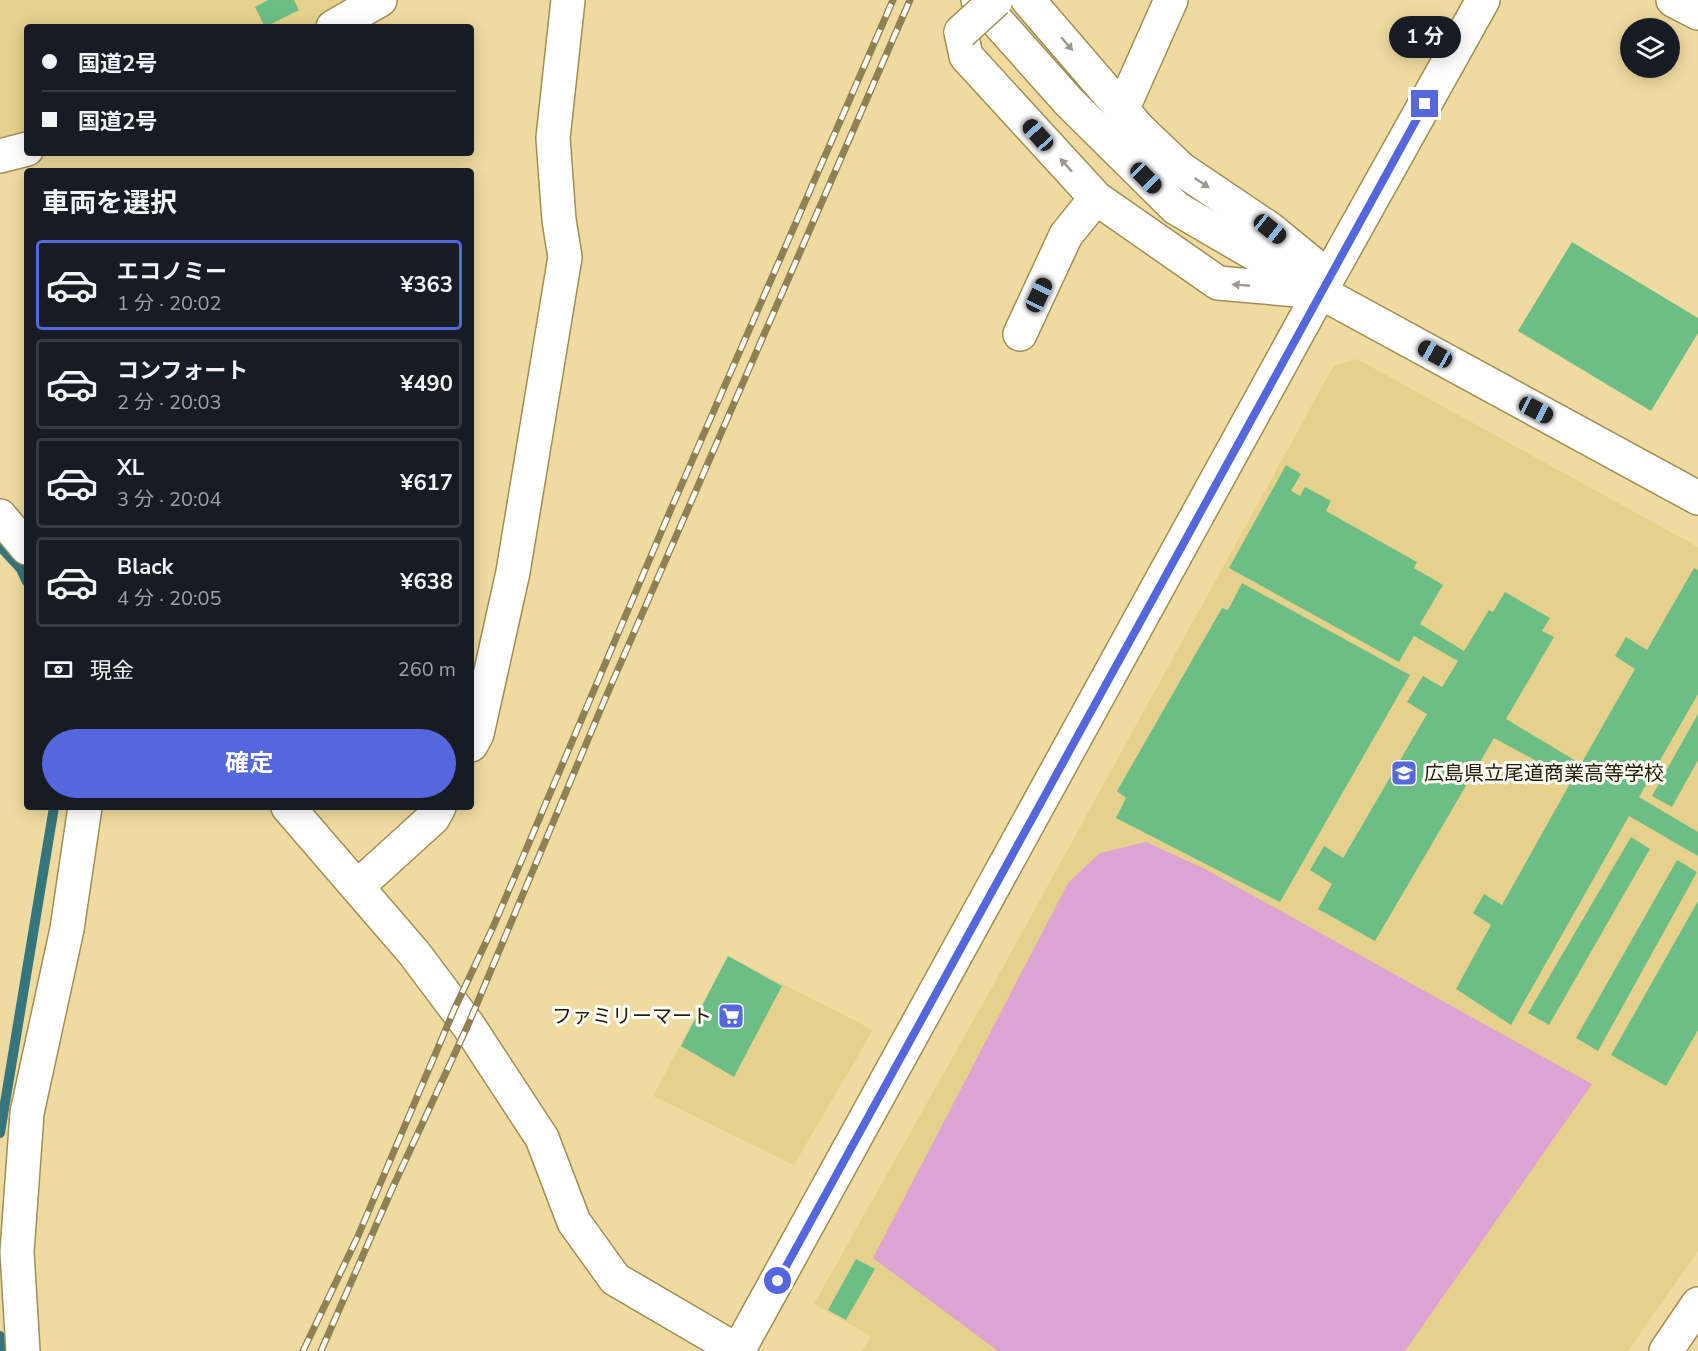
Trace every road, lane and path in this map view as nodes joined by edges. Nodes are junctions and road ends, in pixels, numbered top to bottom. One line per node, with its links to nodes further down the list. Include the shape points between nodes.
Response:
1 (380, 0): 10 (main road)
2 (568, 0): 20 (main road, via 553,138 565,257 513,572)
3 (978, 0): 15 (main road, via 1069,102 1176,208)
4 (996, 0): 14 (main road, one-way to 4, bridge, via 966,56 961,32)
5 (1028, 0): 11 (main road, one-way to 11)
6 (1171, 0): 11 (main road)
7 (1483, 0): 15 (main road)
8 (1673, 0): 9 (main road)
9 (1698, 13)
10 (338, 24)
11 (1123, 108): 15 (main road, one-way to 15, via 1181,169 1270,229 1315,266)
12 (24, 150): 13 (main road)
13 (0, 156)
14 (1096, 198): 15 (main road, one-way to 14, via 1218,283); 16 (main road, via 1066,235)
15 (1320, 292): 17 (main road); 27 (main road)
16 (1020, 334)
17 (1698, 498)
18 (0, 516): 19 (main road)
19 (24, 544)
20 (474, 740)
21 (85, 810): 26 (main road, via 67,929 27,1113 17,1252)
22 (291, 810): 24 (main road)
23 (437, 810): 24 (main road)
24 (357, 887): 27 (main road, via 414,953 475,1034 542,1138 574,1222 615,1279)
25 (1698, 1304): 28 (main road)
26 (23, 1351)
27 (738, 1351)
28 (1666, 1351)

